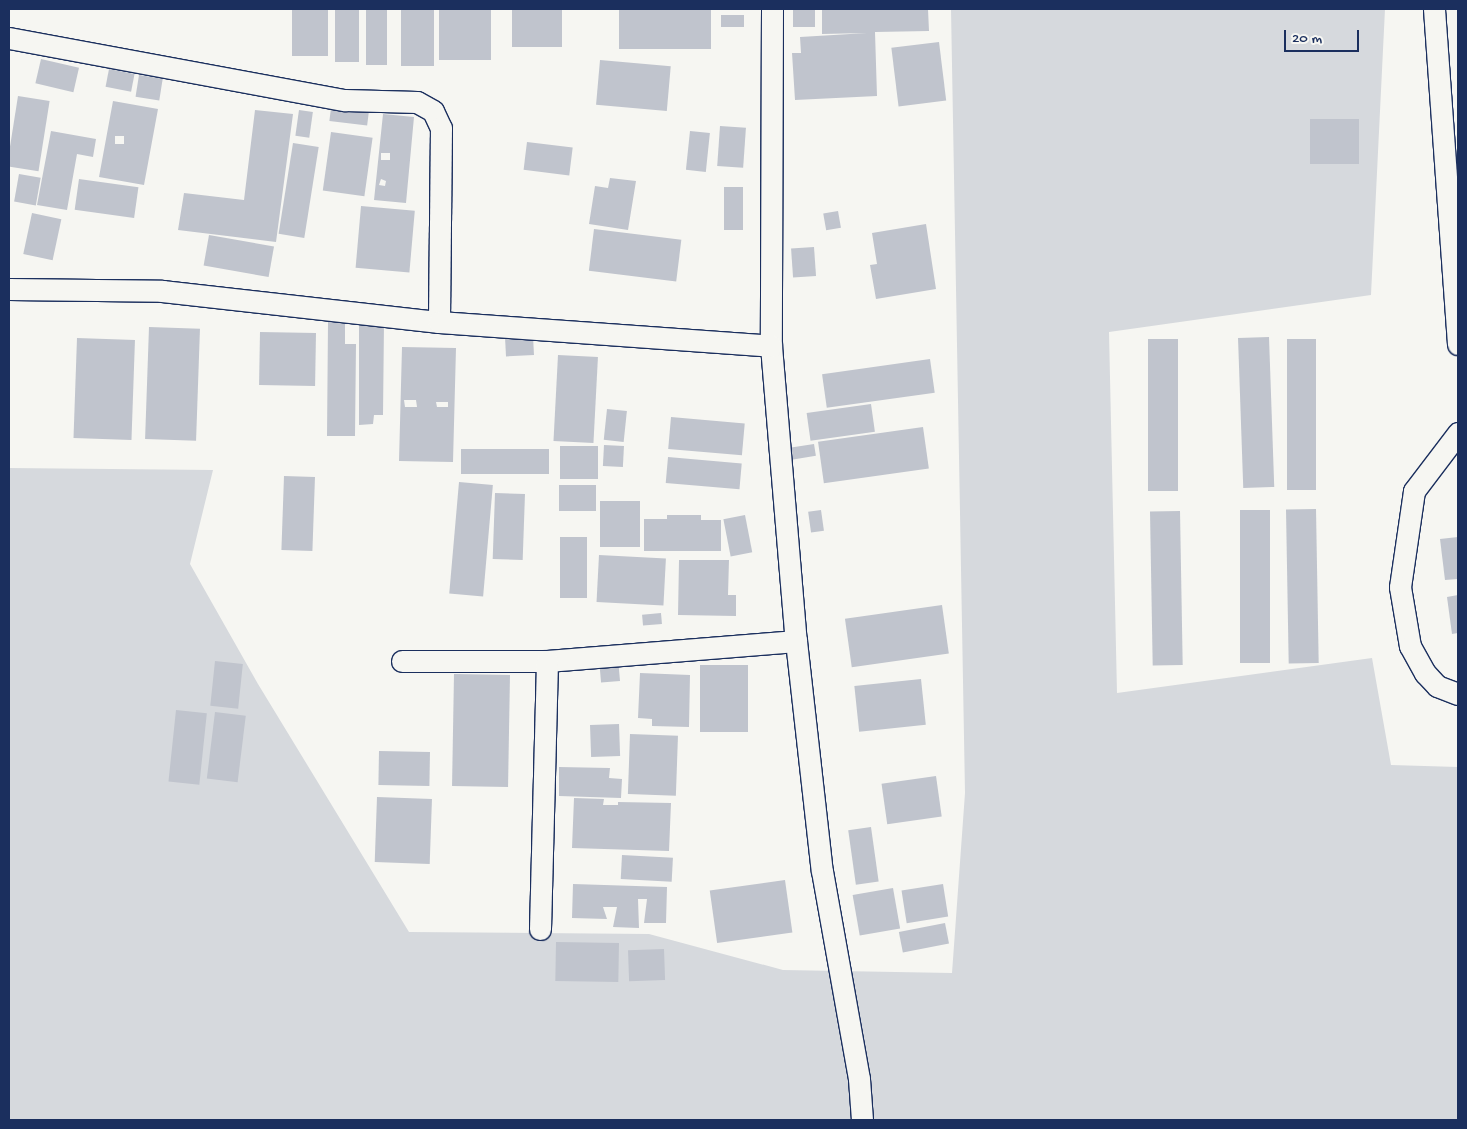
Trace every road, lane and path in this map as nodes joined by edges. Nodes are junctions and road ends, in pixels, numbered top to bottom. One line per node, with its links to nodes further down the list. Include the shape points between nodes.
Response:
1 (772, 9): 8 (street)
2 (1434, 9): 4 (street)
3 (9, 38): 6 (street, via 345,100 417,102 432,111 442,128)
4 (1451, 151): 7 (street)
5 (9, 289): 6 (street, via 162,291)
6 (439, 322): 8 (street)
7 (1458, 331)
8 (770, 346): 10 (street)
9 (1458, 433): 13 (street, via 1414,491 1400,588 1410,646 1425,673 1437,686)
10 (796, 641): 12 (street); 15 (street, via 822,871 859,1079)
11 (402, 661): 12 (street)
12 (547, 661): 14 (street)
13 (1458, 694)
14 (540, 929)
15 (862, 1120)

